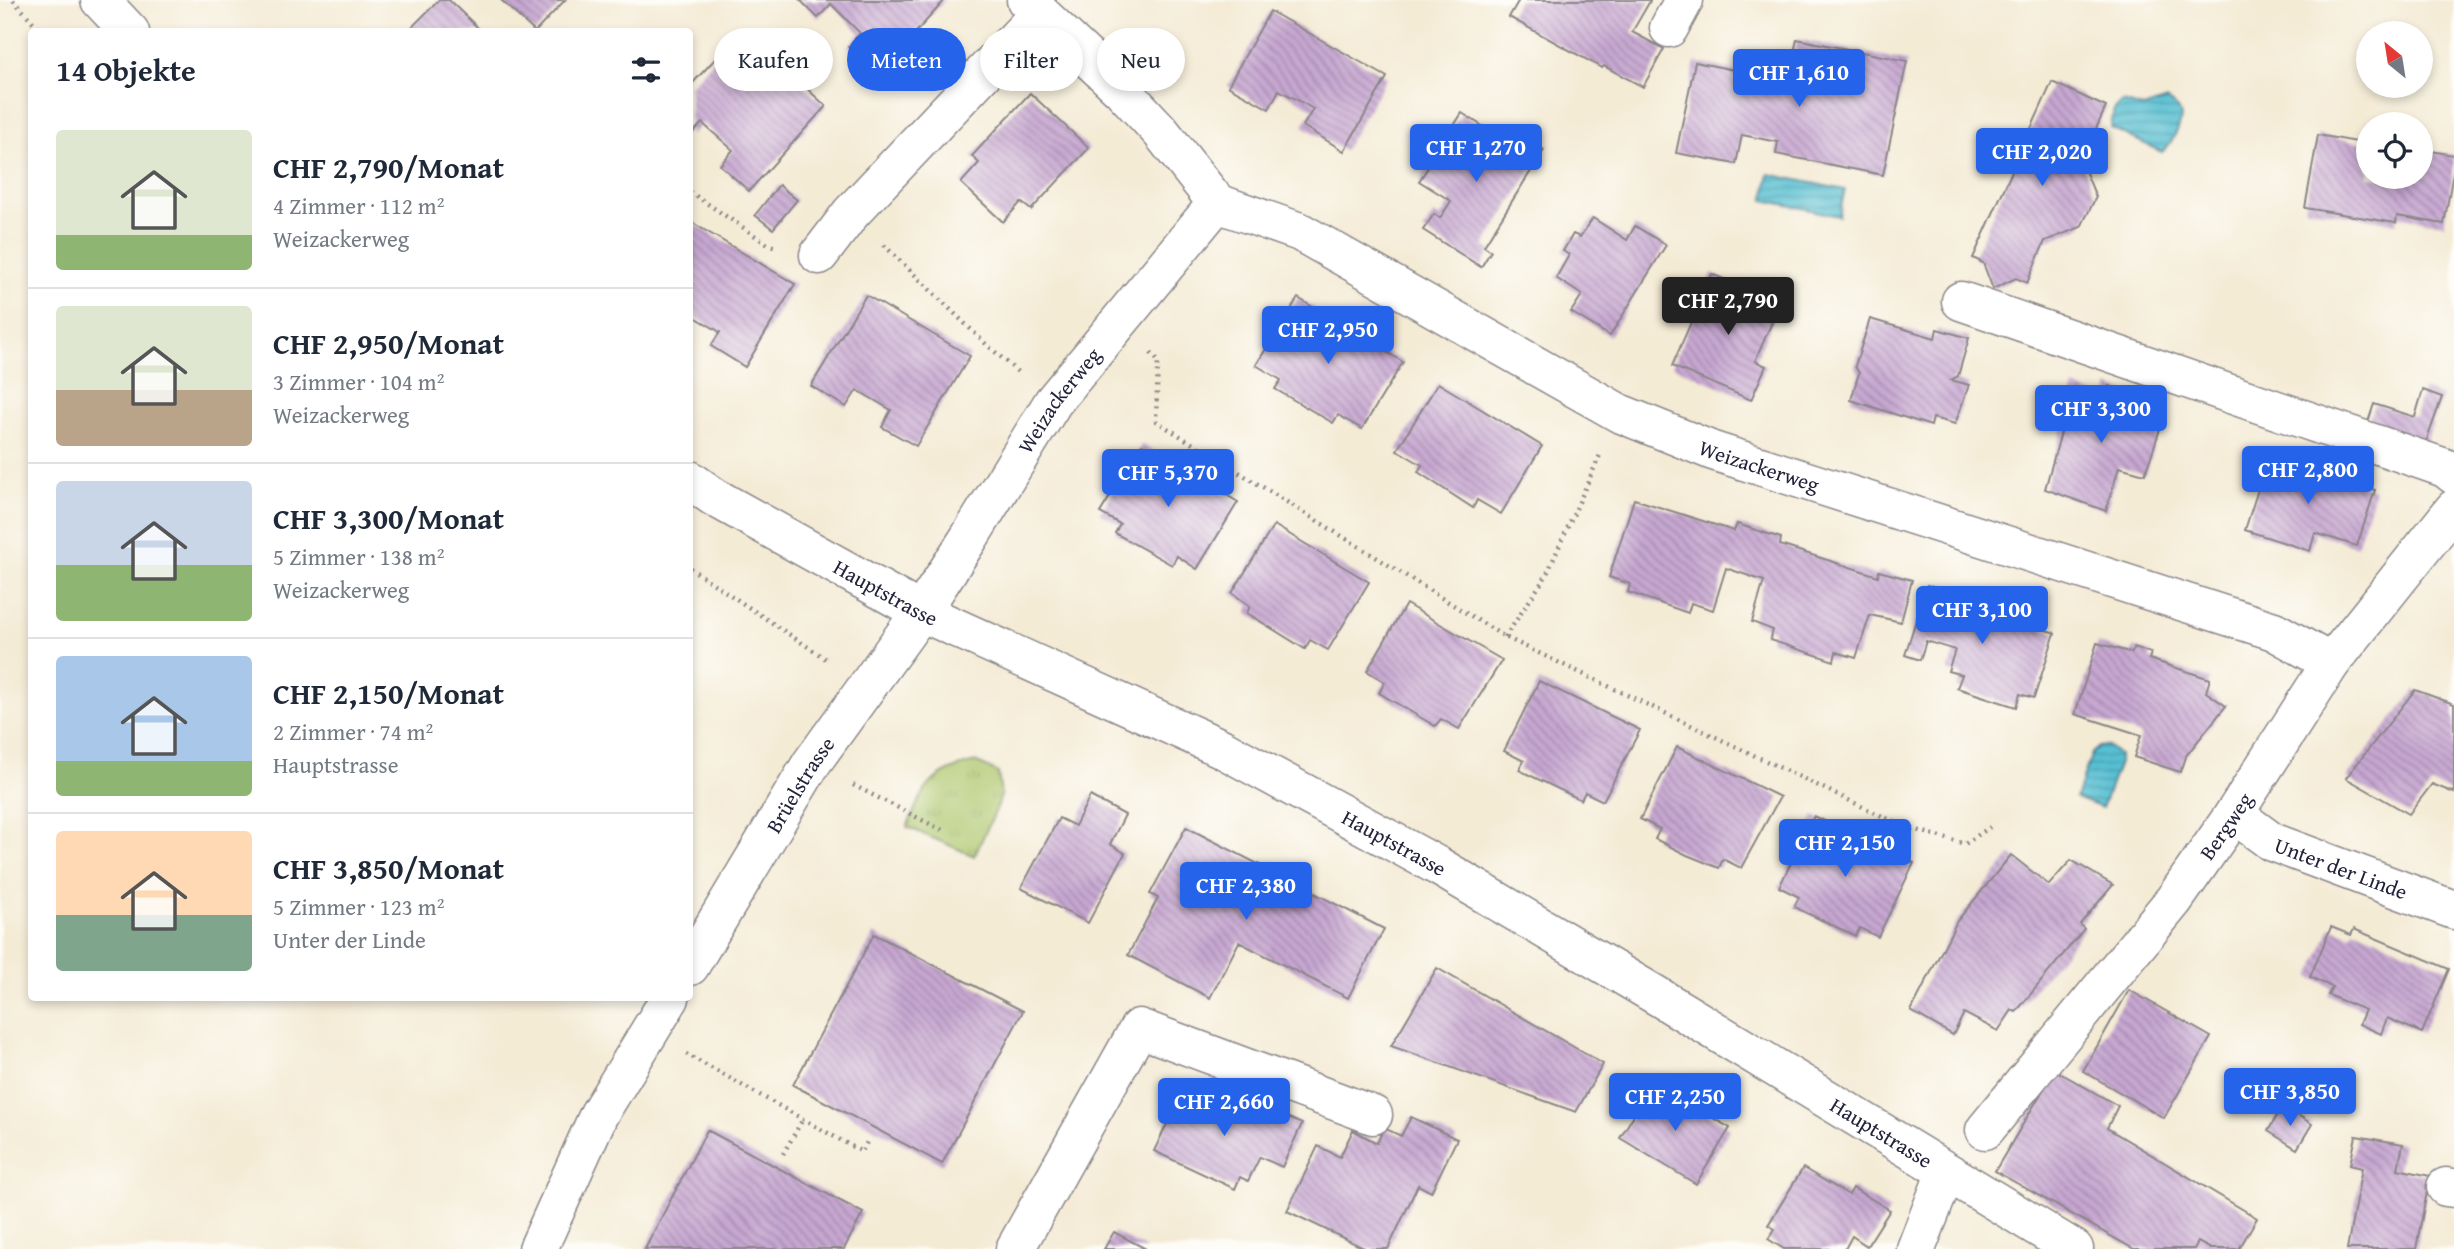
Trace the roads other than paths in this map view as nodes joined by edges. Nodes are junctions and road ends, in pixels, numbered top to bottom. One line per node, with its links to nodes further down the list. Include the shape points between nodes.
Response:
1 (100, 0): 3 (street)
2 (1033, 6): 4 (street, via 1122,90); 5 (street)
3 (126, 28)
4 (1217, 203): 10 (street, Weizackerweg, via 1053,402); 11 (street, Weizackerweg, via 1300,232 1619,413 1713,451 2274,631)
5 (819, 255)
6 (1961, 301): 7 (street, via 2445,468)
7 (2454, 475)
8 (693, 482): 10 (street, Hauptstrasse)
9 (2454, 509): 11 (street, Bergweg)
10 (921, 612): 14 (street, Brüelstrasse, via 811,764); 18 (street, Hauptstrasse, via 1221,748 1426,860)
11 (2331, 663): 12 (street, Bergweg)
12 (2234, 814): 13 (street, Unter der Linde, via 2272,842); 17 (street, Bergweg, via 2174,900)
13 (2454, 910)
14 (693, 961)
15 (668, 1001): 19 (street, via 599,1114)
16 (1373, 1115): 20 (street, via 1139,1027)
17 (1985, 1130)
18 (1946, 1172): 21 (street); 22 (street, Hauptstrasse)
19 (538, 1249)
20 (1015, 1249)
21 (1916, 1249)
22 (2074, 1249)

